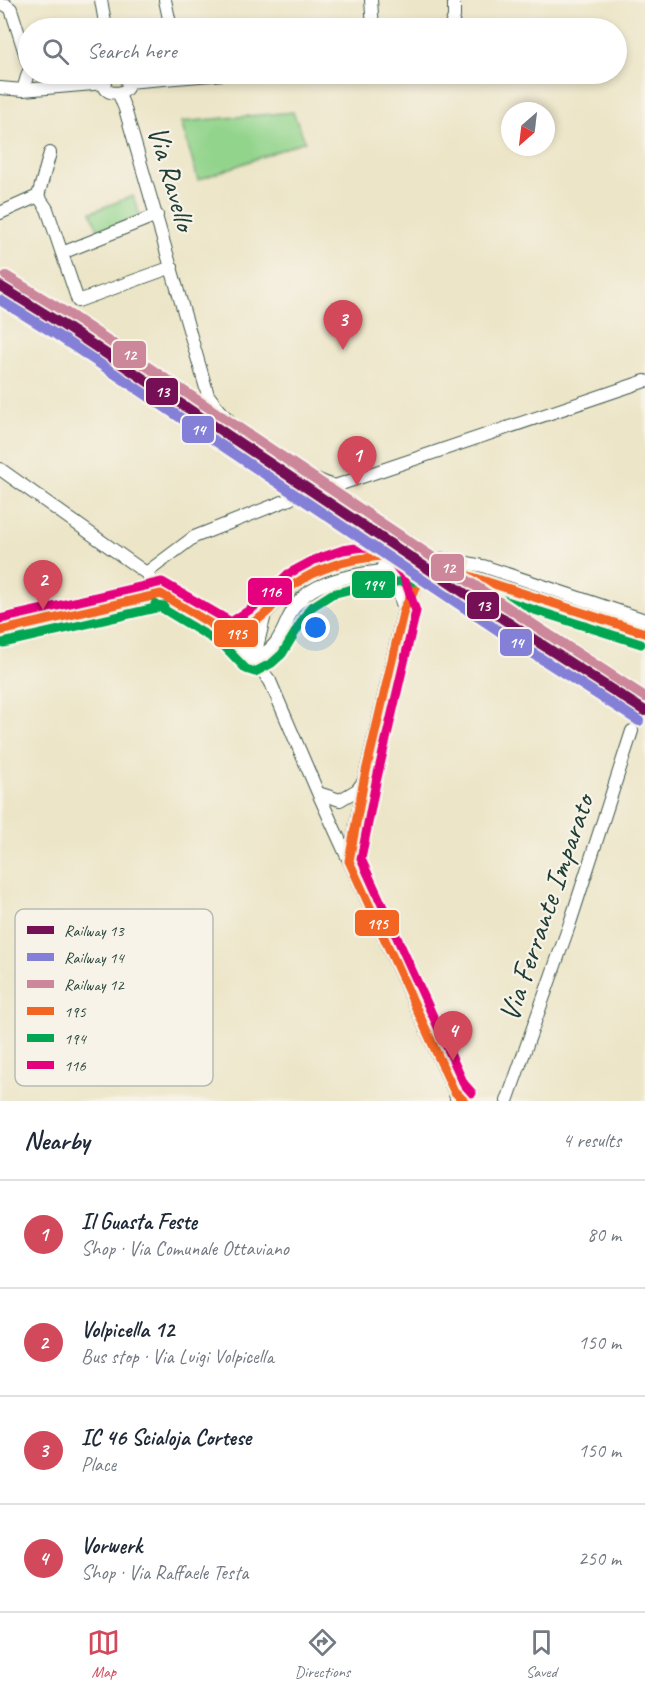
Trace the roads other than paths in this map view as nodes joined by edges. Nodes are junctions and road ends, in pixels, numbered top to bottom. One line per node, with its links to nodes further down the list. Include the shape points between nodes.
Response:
1 (101, 0): 6 (street)
2 (165, 0): 7 (street)
3 (371, 0): 8 (street)
4 (454, 0): 9 (street)
5 (0, 4): 10 (street, via 10,9)
6 (104, 18)
7 (169, 18)
8 (372, 18)
9 (454, 18)
10 (18, 33)
11 (25, 84): 16 (street)
12 (65, 84): 16 (street)
13 (108, 84): 17 (street, via 109,92)
14 (125, 84): 17 (street, via 125,89)
15 (0, 88): 16 (street)
16 (23, 90)
17 (118, 94): 21 (street, Via Ravello)
18 (50, 153): 19 (street)
19 (38, 196): 20 (street); 22 (street, via 47,209)
20 (0, 213)
21 (157, 215): 22 (street); 23 (street, Via Ravello)
22 (62, 253): 23 (street, via 78,301)
23 (173, 273): 24 (street, Via Ravello, via 208,395 223,416 247,439 335,486)
24 (645, 381)
25 (0, 468): 30 (street)
26 (290, 499): 30 (street, via 194,537)
27 (365, 558): 29 (street); 33 (street, via 296,583); 34 (street, via 428,556 459,560)
28 (439, 570): 29 (street); 32 (street, via 418,582); 36 (street, via 466,575)
29 (386, 571): 32 (street); 38 (street, via 345,577 315,588 301,599 276,646)
30 (146, 573): 31 (street)
31 (161, 594): 35 (street); 37 (street)
32 (404, 609): 40 (street)
33 (265, 614): 37 (street); 38 (street)
34 (645, 620)
35 (0, 631)
36 (645, 633)
37 (231, 636): 38 (street)
38 (254, 660): 41 (street, via 270,681)
39 (632, 731): 45 (street, Via Ferrante Imparato)
40 (364, 780): 41 (street, via 357,790 340,800); 42 (street)
41 (318, 793): 42 (street)
42 (349, 861): 43 (street)
43 (456, 1096): 44 (street)
44 (464, 1101)
45 (507, 1101)

